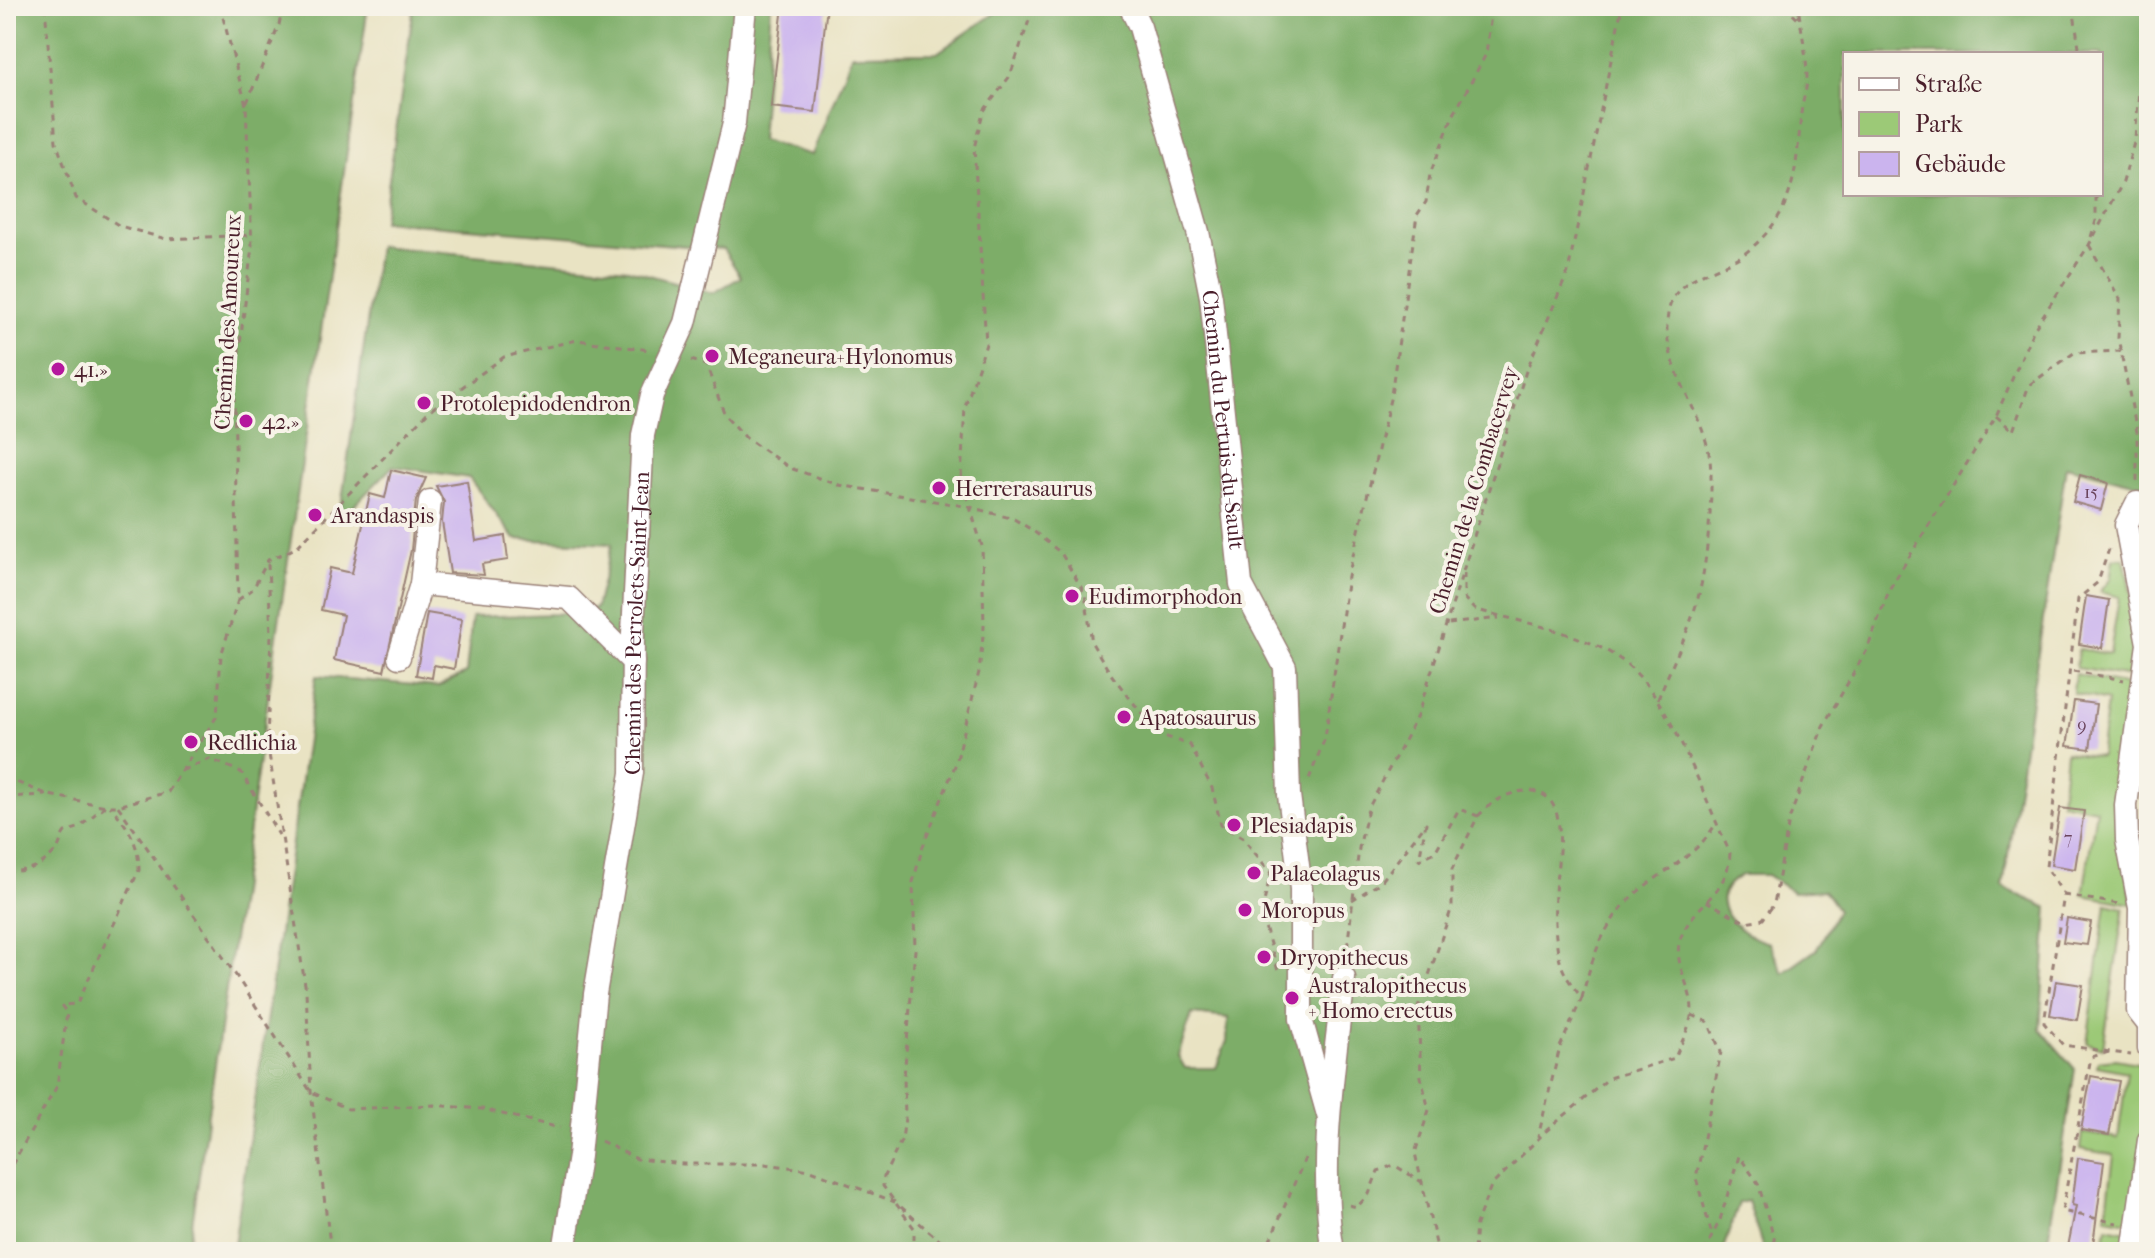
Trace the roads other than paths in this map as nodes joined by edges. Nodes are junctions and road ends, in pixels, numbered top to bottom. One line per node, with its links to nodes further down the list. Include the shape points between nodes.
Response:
1 (745, 6): 7 (street, Chemin des Perrolets-Saint-Jean, via 734,123 685,323 652,395 643,435)
2 (1130, 6): 11 (street, Chemin du Pertuis-du-Sault, via 1194,217 1211,297 1241,584 1285,667 1289,795 1301,889 1301,1019)
3 (430, 501): 5 (street)
4 (2137, 503): 9 (street, via 2126,525 2148,644 2126,805 2140,908 2138,1011)
5 (421, 584): 6 (street); 7 (street, via 569,598)
6 (399, 657)
7 (633, 662): 13 (street, Chemin des Perrolets-Saint-Jean, via 632,773 595,994)
8 (1344, 978): 11 (street, Chemin du Pertuis-du-Sault)
9 (2149, 1028): 10 (street)
10 (2139, 1045)
11 (1328, 1115): 14 (street, Chemin du Pertuis-du-Sault)
12 (2149, 1140): 15 (street)
13 (564, 1252)
14 (1333, 1252)
15 (2133, 1252)

